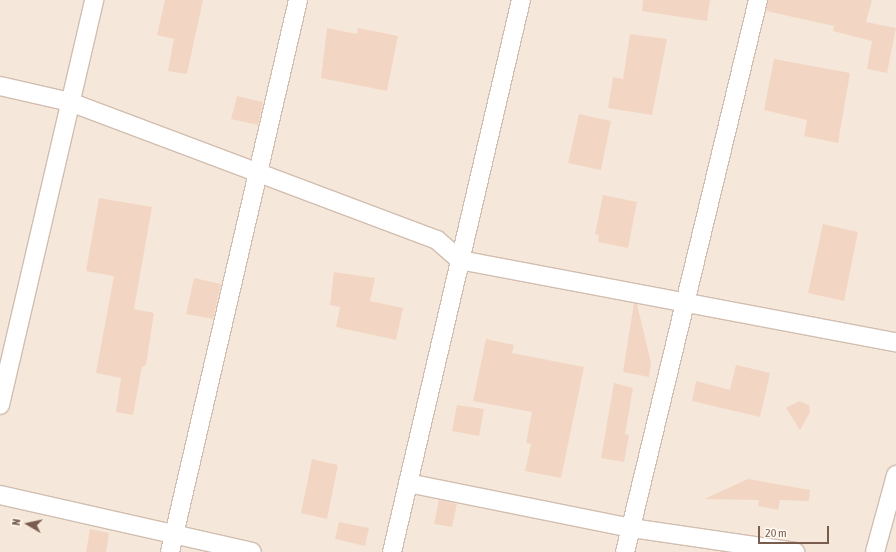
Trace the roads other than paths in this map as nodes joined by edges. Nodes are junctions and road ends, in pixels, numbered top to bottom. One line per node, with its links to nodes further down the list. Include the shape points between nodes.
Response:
1 (94, 0): 6 (street)
2 (298, 0): 7 (street)
3 (521, 0): 8 (street)
4 (758, 0): 9 (street)
5 (0, 86): 6 (street)
6 (70, 102): 7 (street); 11 (street)
7 (258, 173): 8 (street, via 437,240); 16 (street)
8 (460, 260): 9 (street); 13 (street)
9 (685, 304): 10 (street); 15 (street)
10 (896, 342)
11 (0, 405)
12 (896, 475): 22 (street)
13 (408, 483): 15 (street); 19 (street)
14 (0, 495): 16 (street)
15 (631, 528): 20 (street); 21 (street)
16 (174, 534): 17 (street); 18 (street)
17 (170, 552)
18 (252, 552)
19 (392, 552)
20 (625, 552)
21 (795, 552)
22 (875, 552)

